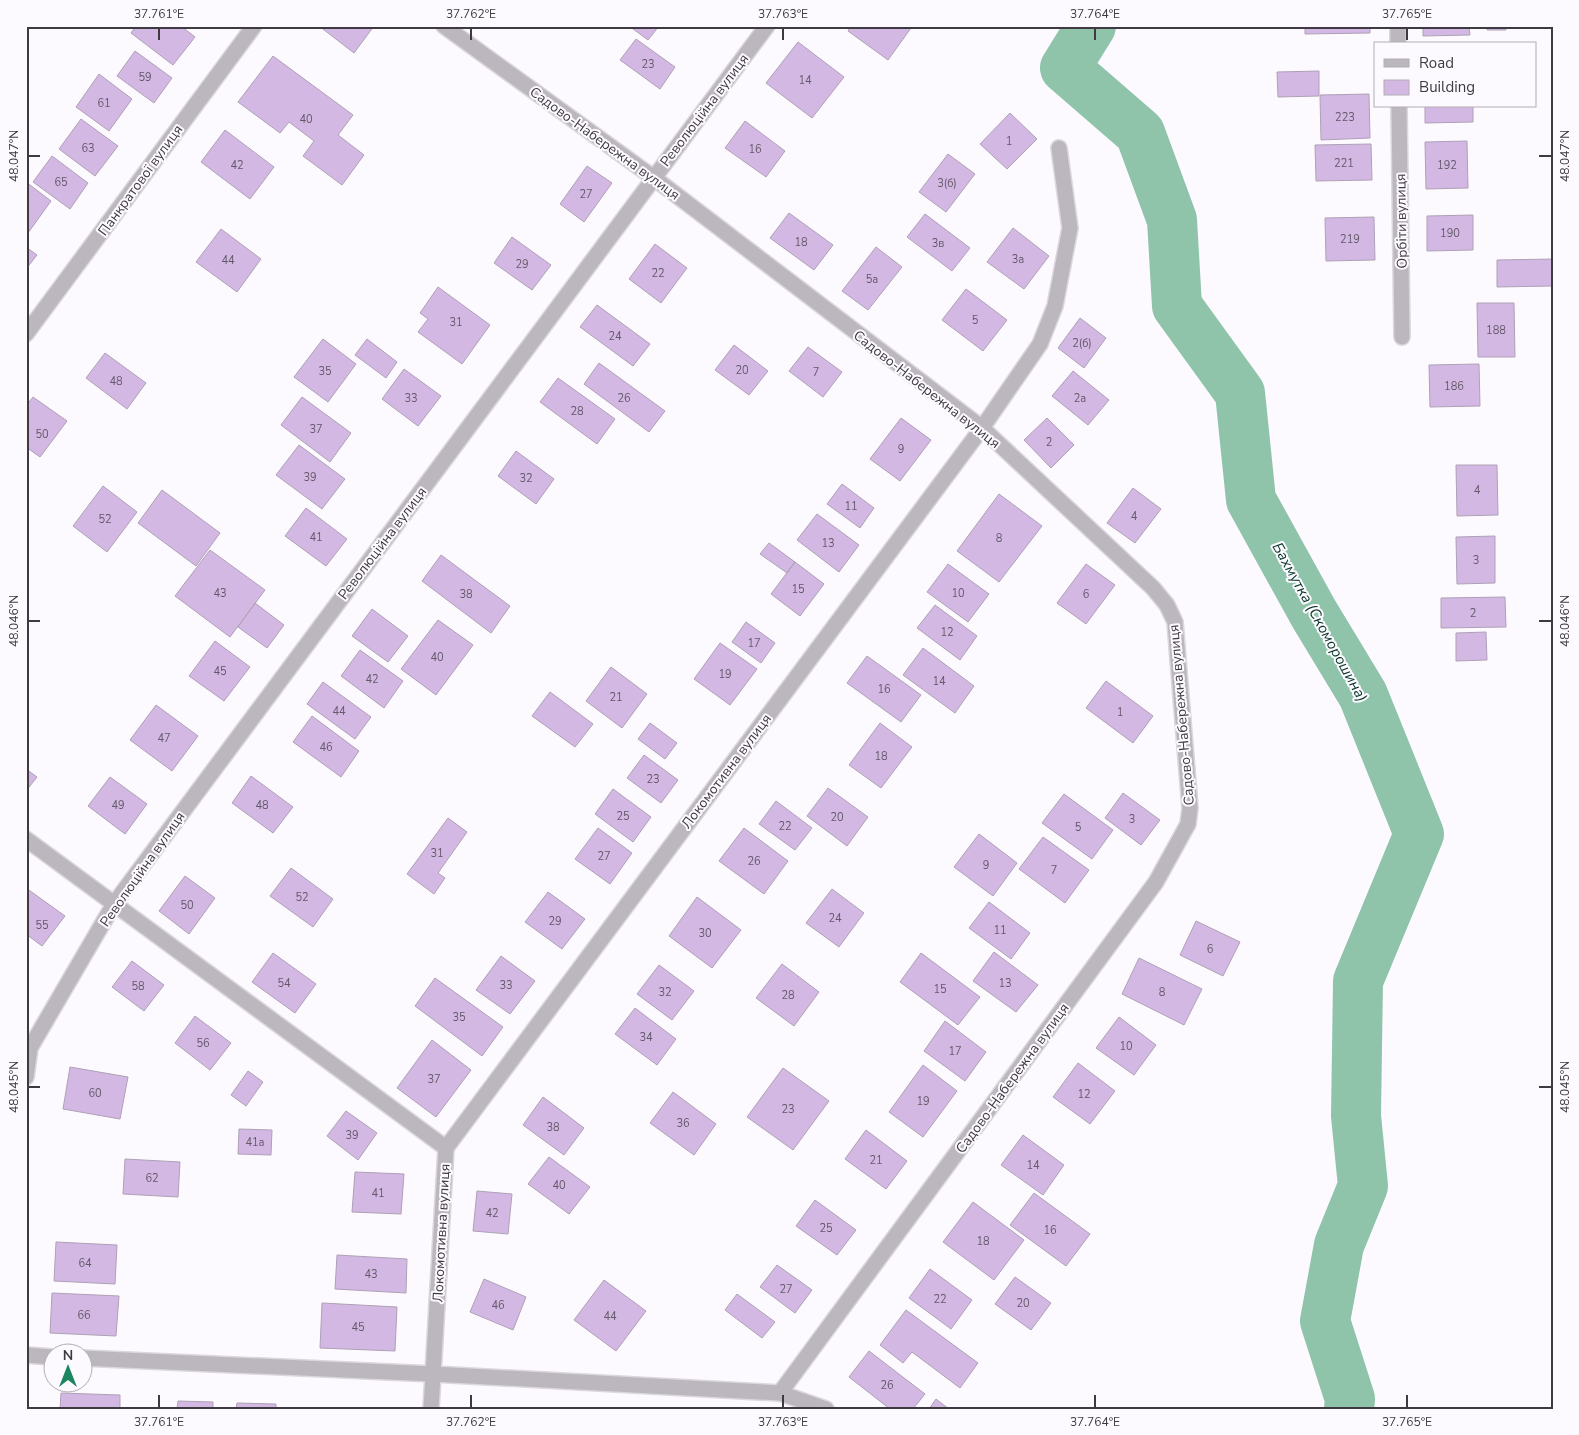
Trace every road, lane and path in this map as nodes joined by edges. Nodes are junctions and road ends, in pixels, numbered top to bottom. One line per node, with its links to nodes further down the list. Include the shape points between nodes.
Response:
1 (254, 26): 9 (street, Панкратової вулиця)
2 (444, 26): 8 (street, Садово-Набережна вулиця)
3 (767, 26): 8 (street, Революційна вулиця)
4 (1398, 26): 5 (street)
5 (1398, 42)
6 (1399, 108): 10 (street, Орбіти вулиця)
7 (1059, 148): 11 (street, Локомотивна вулиця, via 1070,228 1055,306 1040,344)
8 (654, 178): 11 (street, Садово-Набережна вулиця); 13 (street, Революційна вулиця)
9 (26, 334)
10 (1402, 336)
11 (982, 428): 15 (street, Локомотивна вулиця); 20 (street, Садово-Набережна вулиця, via 1167,605 1175,622 1190,808 1188,824 1156,882)
12 (26, 840): 13 (street)
13 (114, 904): 14 (street, Революційна вулиця, via 30,1048); 15 (street)
14 (26, 1077)
15 (446, 1148): 19 (street, Локомотивна вулиця)
16 (26, 1355): 17 (street)
17 (42, 1356)
18 (92, 1358): 19 (street)
19 (433, 1374): 20 (street); 21 (street, Локомотивна вулиця)
20 (780, 1393): 22 (street)
21 (431, 1409)
22 (826, 1409)

